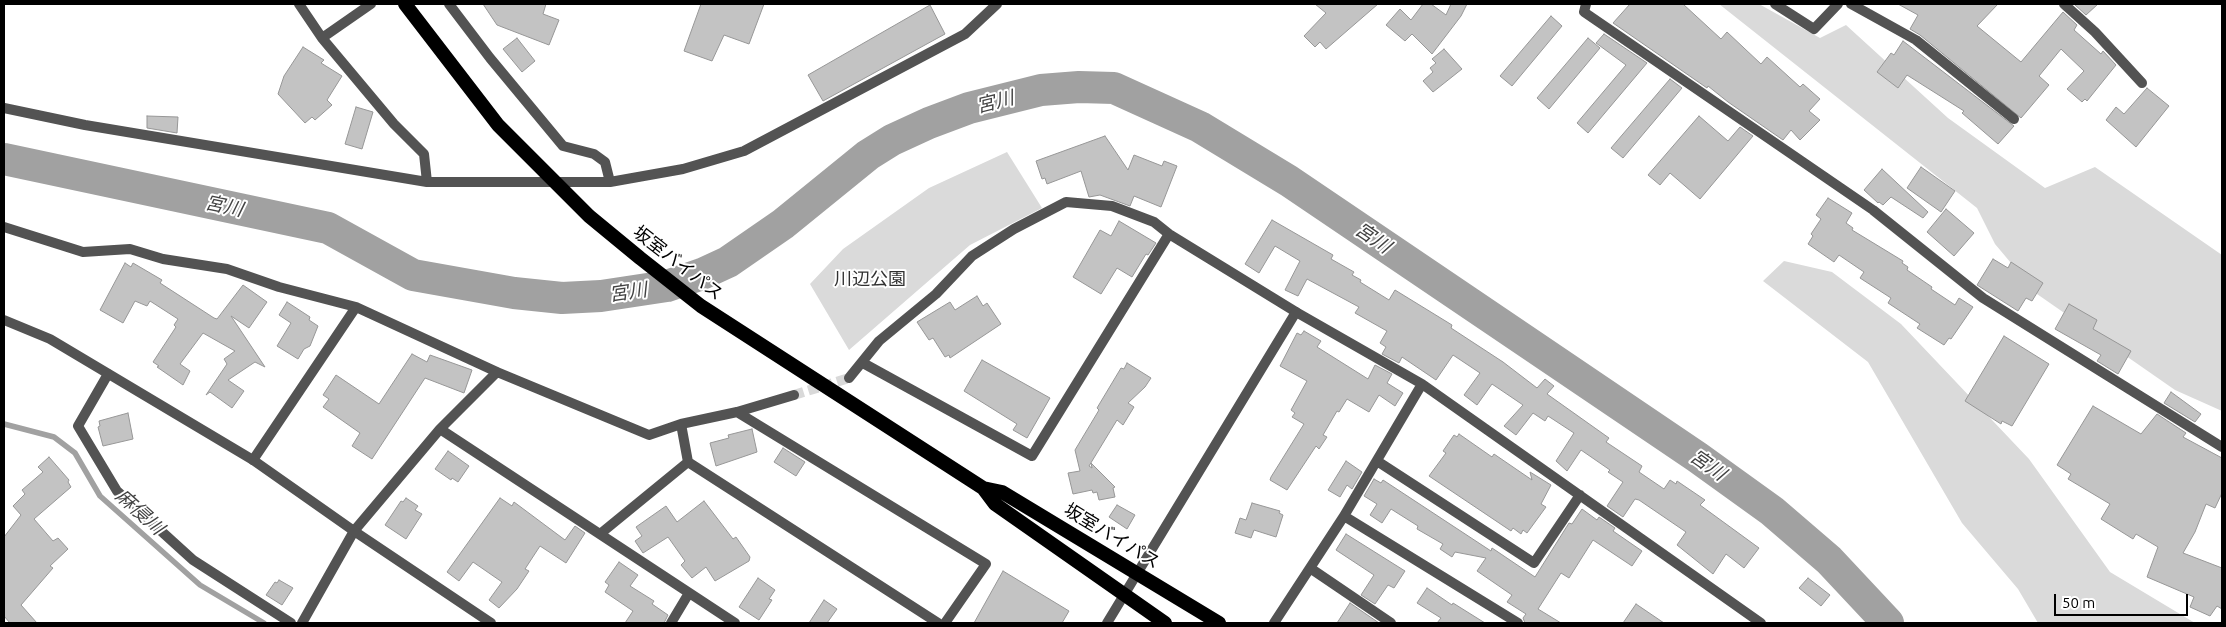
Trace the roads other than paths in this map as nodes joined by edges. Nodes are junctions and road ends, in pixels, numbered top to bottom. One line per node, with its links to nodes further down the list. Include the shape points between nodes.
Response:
1 (299, 4): 11 (street)
2 (371, 4): 11 (street)
3 (405, 4): 35 (highway, 坂室バイパス, via 498,126 589,216 701,306)
4 (449, 4): 16 (street, via 563,146 594,154 605,162)
5 (997, 4): 16 (street, via 965,34 744,151 683,169)
6 (1586, 4): 31 (street, via 1584,12 1873,210 1983,298)
7 (1775, 4): 8 (street, via 1814,29)
8 (1838, 4)
9 (1851, 4): 14 (street, via 1916,40)
10 (2064, 4): 12 (street, via 2096,32)
11 (322, 38): 15 (street, via 394,124 424,154)
12 (2142, 83)
13 (4, 108): 15 (street, via 95,127)
14 (2014, 119)
15 (428, 182): 16 (street)
16 (610, 182)
17 (4, 227): 19 (street, via 82,252 130,249 163,259 227,269)
18 (1169, 234): 20 (street); 22 (street, via 1154,222 1112,206 1066,202 972,256 936,294 879,341); 22 (street, via 1032,456)
19 (356, 307): 23 (street); 32 (street)
20 (1296, 312): 26 (street); 41 (street)
21 (4, 320): 24 (street, via 50,338)
22 (863, 363): 25 (street)
23 (497, 372): 29 (street, via 649,434); 30 (street)
24 (108, 374): 32 (street); 44 (street, via 78,426 117,491 193,560)
25 (849, 378)
26 (1422, 384): 33 (street); 36 (street)
27 (794, 395): 28 (street)
28 (737, 412): 29 (street); 50 (street, via 986,564)
29 (681, 424): 34 (street)
30 (440, 429): 38 (street); 39 (street)
31 (2222, 447)
32 (253, 460): 38 (street)
33 (1377, 461): 36 (street, via 1534,563); 37 (street)
34 (688, 462): 39 (street); 49 (street)
35 (983, 488): 41 (highway, 坂室バイパス, via 1002,492); 43 (highway, 坂室バイパス, via 995,504)
36 (1580, 494): 57 (street)
37 (1344, 516): 40 (street); 56 (street)
38 (354, 531): 45 (street); 46 (street)
39 (600, 534): 42 (street)
40 (1310, 568): 54 (street); 55 (street)
41 (1137, 574): 43 (street); 53 (highway, 坂室バイパス)
42 (689, 593): 47 (street); 48 (street)
43 (1124, 595): 51 (street); 52 (highway, 坂室バイパス)
44 (290, 623)
45 (302, 623)
46 (491, 623)
47 (671, 623)
48 (735, 623)
49 (938, 623)
50 (945, 623)
51 (1108, 623)
52 (1165, 623)
53 (1218, 623)
54 (1274, 623)
55 (1391, 623)
56 (1518, 623)
57 (1760, 623)

